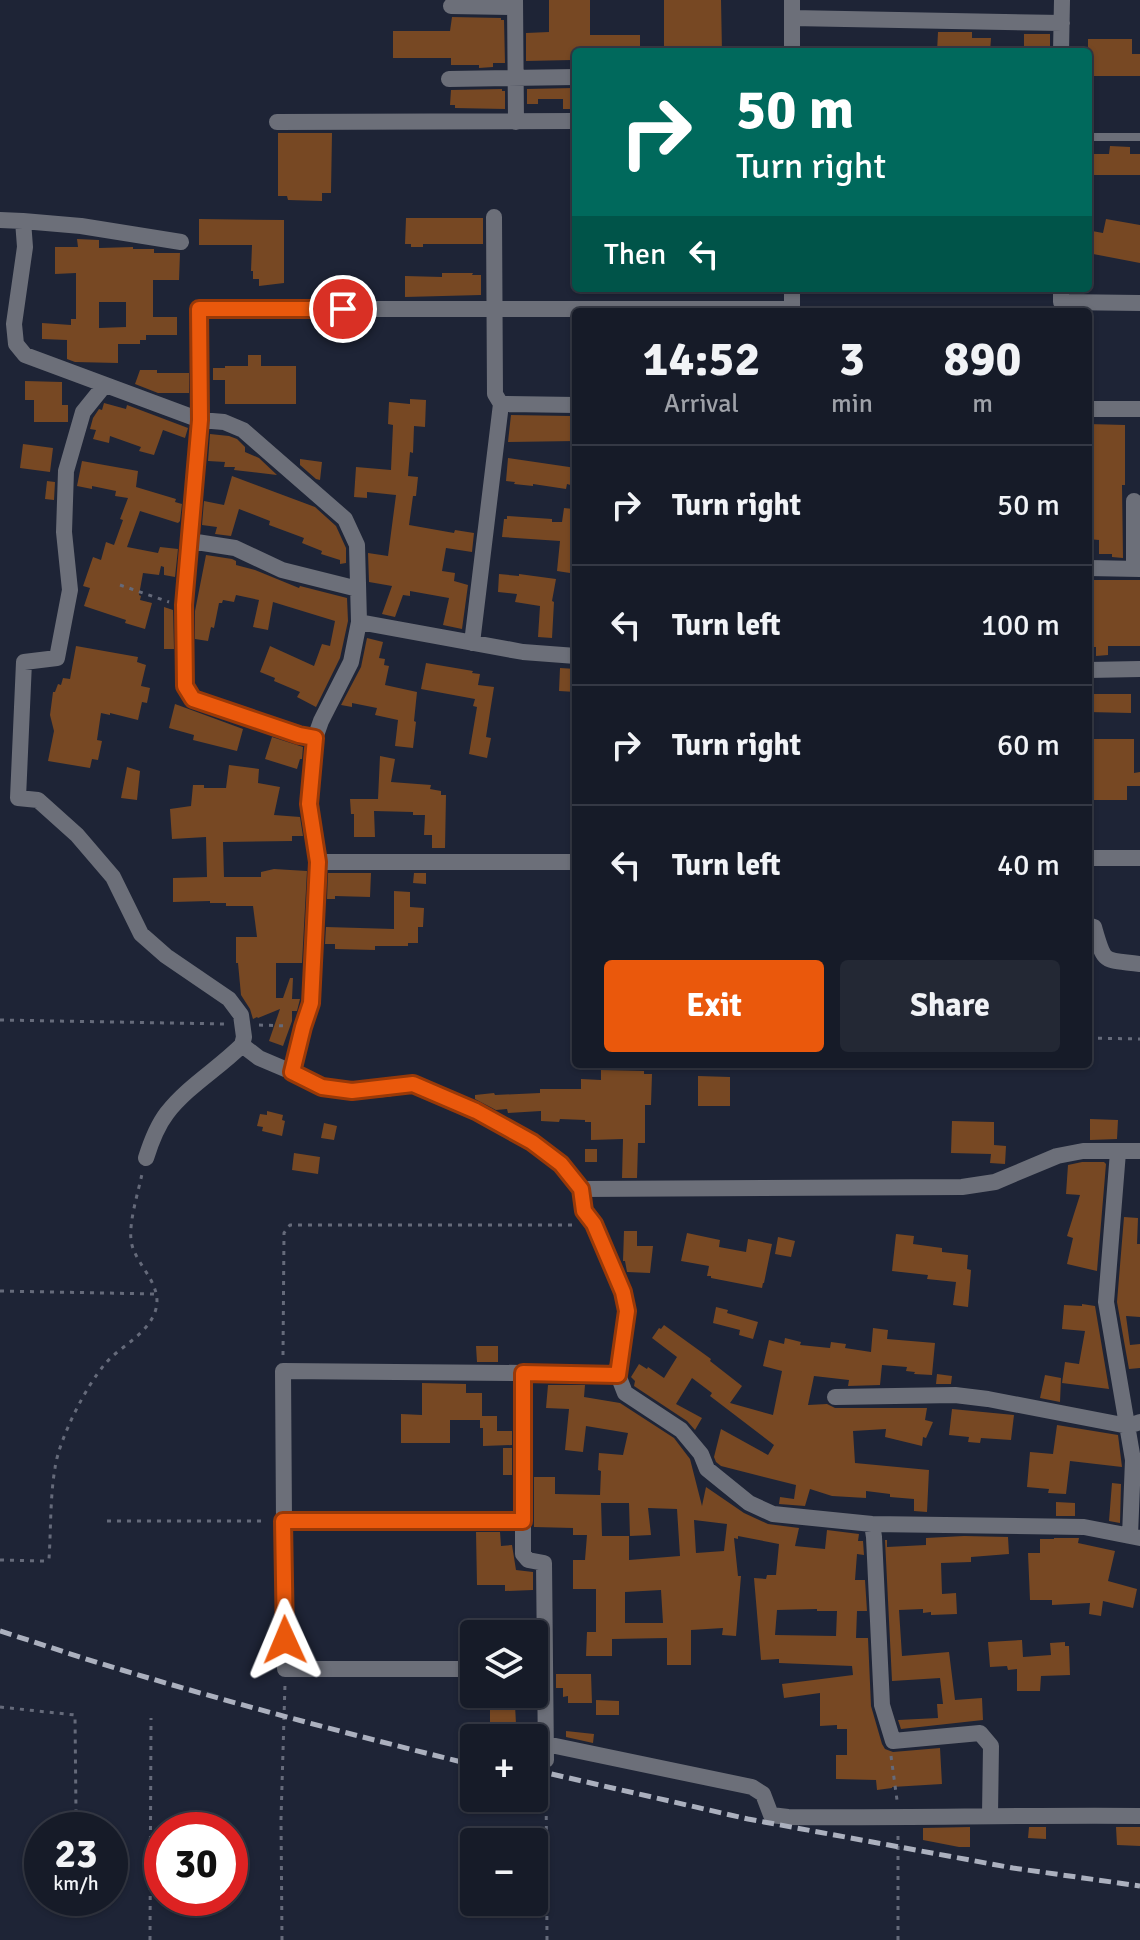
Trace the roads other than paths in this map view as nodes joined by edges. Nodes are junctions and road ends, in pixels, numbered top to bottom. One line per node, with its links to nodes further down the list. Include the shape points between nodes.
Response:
1 (792, 0): 5 (street)
2 (1062, 0): 6 (street)
3 (515, 4): 4 (street); 9 (street)
4 (451, 6)
5 (792, 18): 6 (street); 7 (street)
6 (1062, 23): 8 (street)
7 (792, 48)
8 (1061, 48)
9 (516, 77): 10 (street); 11 (street); 14 (street)
10 (572, 77)
11 (449, 79)
12 (572, 121): 14 (street)
13 (277, 122): 14 (street)
14 (516, 122)
15 (1092, 137): 16 (lane)
16 (1140, 137)
17 (494, 217): 23 (street)
18 (0, 220): 19 (street)
19 (23, 221): 20 (street); 25 (street, via 16,344 25,355)
20 (181, 242)
21 (1061, 292): 22 (street, via 1061,302)
22 (1140, 303)
23 (496, 310): 24 (street); 26 (street, via 495,394); 30 (street, via 199,309)
24 (572, 310)
25 (104, 386): 30 (street); 48 (street, via 83,412 66,471 64,532 70,590 57,658 24,662 18,798 38,800 77,835 113,877 141,934 229,999 241,1015)
26 (501, 404): 27 (street); 37 (street)
27 (572, 405)
28 (1092, 409): 29 (street)
29 (1140, 409)
30 (200, 420): 32 (street); 35 (street, via 243,430 345,519 357,545)
31 (1134, 501): 34 (street)
32 (190, 541): 35 (street, via 235,548 282,570); 41 (street, via 185,686 193,699)
33 (1092, 568): 34 (street)
34 (1137, 569)
35 (358, 589): 36 (street)
36 (359, 622): 37 (street); 41 (street, via 351,662)
37 (472, 643): 38 (street)
38 (572, 656)
39 (1140, 669): 40 (street)
40 (1092, 670)
41 (315, 738): 44 (street, via 309,804)
42 (1092, 858): 43 (street)
43 (1140, 858)
44 (318, 862): 45 (street); 49 (street, via 311,1003)
45 (572, 862)
46 (1092, 926): 47 (street, via 1107,960)
47 (1140, 964)
48 (242, 1045): 49 (street); 52 (street, via 165,1115)
49 (292, 1072): 53 (street, via 322,1087 352,1091 413,1084 532,1142 561,1164)
50 (1140, 1151): 51 (street)
51 (1118, 1152): 53 (street, via 1057,1156 995,1182 962,1187); 57 (street, via 1106,1302)
52 (146, 1158)
53 (581, 1189): 55 (street, via 584,1211 594,1224 627,1311)
54 (523, 1373): 55 (street); 58 (street, via 283,1371); 59 (street)
55 (618, 1375): 60 (street, via 625,1393 681,1430 707,1469 749,1503 773,1514)
56 (835, 1397): 57 (street, via 955,1395)
57 (1134, 1424): 61 (street)
58 (283, 1521): 59 (street); 63 (street, via 285,1669)
59 (523, 1521): 62 (street, via 523,1554 544,1563)
60 (872, 1524): 61 (street, via 1084,1527); 65 (street, via 882,1705 893,1741 980,1733 991,1746)
61 (1135, 1537)
62 (542, 1620)
63 (460, 1669)
64 (543, 1708): 65 (street, via 546,1752 752,1787 763,1794 771,1815)
65 (990, 1815): 66 (street)
66 (1140, 1816)

